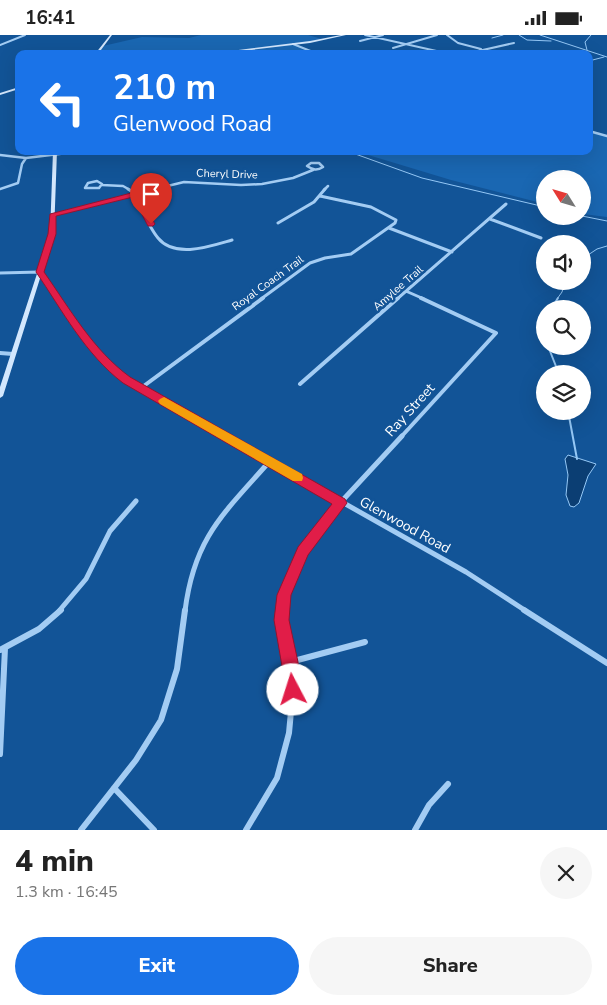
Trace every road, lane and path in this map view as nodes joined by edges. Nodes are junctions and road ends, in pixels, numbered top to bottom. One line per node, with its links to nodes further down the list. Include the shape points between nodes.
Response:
1 (24, 35): 13 (street)
2 (111, 35): 16 (main road)
3 (345, 35): 11 (main road)
4 (367, 35): 8 (street)
5 (383, 35): 8 (street)
6 (437, 35): 12 (street)
7 (448, 35): 15 (street, via 457,43)
8 (375, 37): 9 (street); 12 (street)
9 (360, 41)
10 (514, 43): 15 (street)
11 (293, 44): 17 (main road); 18 (street)
12 (404, 44): 14 (street); 19 (street)
13 (0, 45)
14 (393, 48)
15 (482, 49): 20 (street)
16 (99, 50)
17 (242, 50)
18 (308, 50)
19 (432, 50)
20 (478, 50)
21 (15, 89): 22 (main road)
22 (0, 94)
23 (593, 132): 24 (street)
24 (607, 136)
25 (0, 155): 28 (street)
26 (43, 155): 28 (street)
27 (55, 155): 36 (main road)
28 (26, 158): 32 (street, via 18,183)
29 (313, 170): 29 (street, Cheryl Drive, via 320,169 323,166 316,163 308,165); 33 (street, Cheryl Drive, via 263,184 184,182)
30 (102, 185): 30 (street, via 94,181 85,187 91,189); 33 (street, via 123,186)
31 (328, 186): 34 (street)
32 (0, 189)
33 (135, 194): 36 (street, Cheryl Drive); 41 (street, via 158,239 164,243 182,249 196,249)
34 (320, 196): 38 (street); 39 (street, via 384,213 396,220)
35 (506, 204): 37 (street, Amylee Trail)
36 (52, 215): 43 (main road, via 52,234)
37 (490, 219): 40 (street); 42 (street, Amylee Trail)
38 (278, 223)
39 (389, 228): 42 (street); 49 (street, Royal Coach Trail, via 351,255 310,263)
40 (536, 236)
41 (232, 240)
42 (452, 252): 45 (street, Amylee Trail)
43 (40, 272): 44 (street); 47 (main road); 49 (street, Glenwood Road, via 96,353 114,371)
44 (0, 273)
45 (408, 292): 48 (street, Amylee Trail); 53 (street, Ray Street, via 496,333)
46 (0, 353): 47 (street)
47 (13, 354): 50 (main road)
48 (300, 385)
49 (141, 388): 51 (street, Glenwood Road)
50 (0, 396)
51 (269, 462): 53 (street, Glenwood Road); 60 (street, via 217,522 200,548 191,578 177,667 166,708 150,742)
52 (136, 501): 55 (street, via 110,531 86,579 66,605 39,629)
53 (341, 503): 56 (street, Ray Street, via 302,551 284,595 282,620); 57 (street, Glenwood Road, via 466,572)
54 (365, 642): 56 (street)
55 (3, 649): 58 (street)
56 (290, 662): 63 (street, Ray Street, via 293,690 289,733 277,778)
57 (607, 663)
58 (0, 754)
59 (448, 784): 64 (street, via 425,808)
60 (114, 788): 61 (street); 62 (street)
61 (82, 830)
62 (154, 830)
63 (246, 830)
64 (415, 830)

